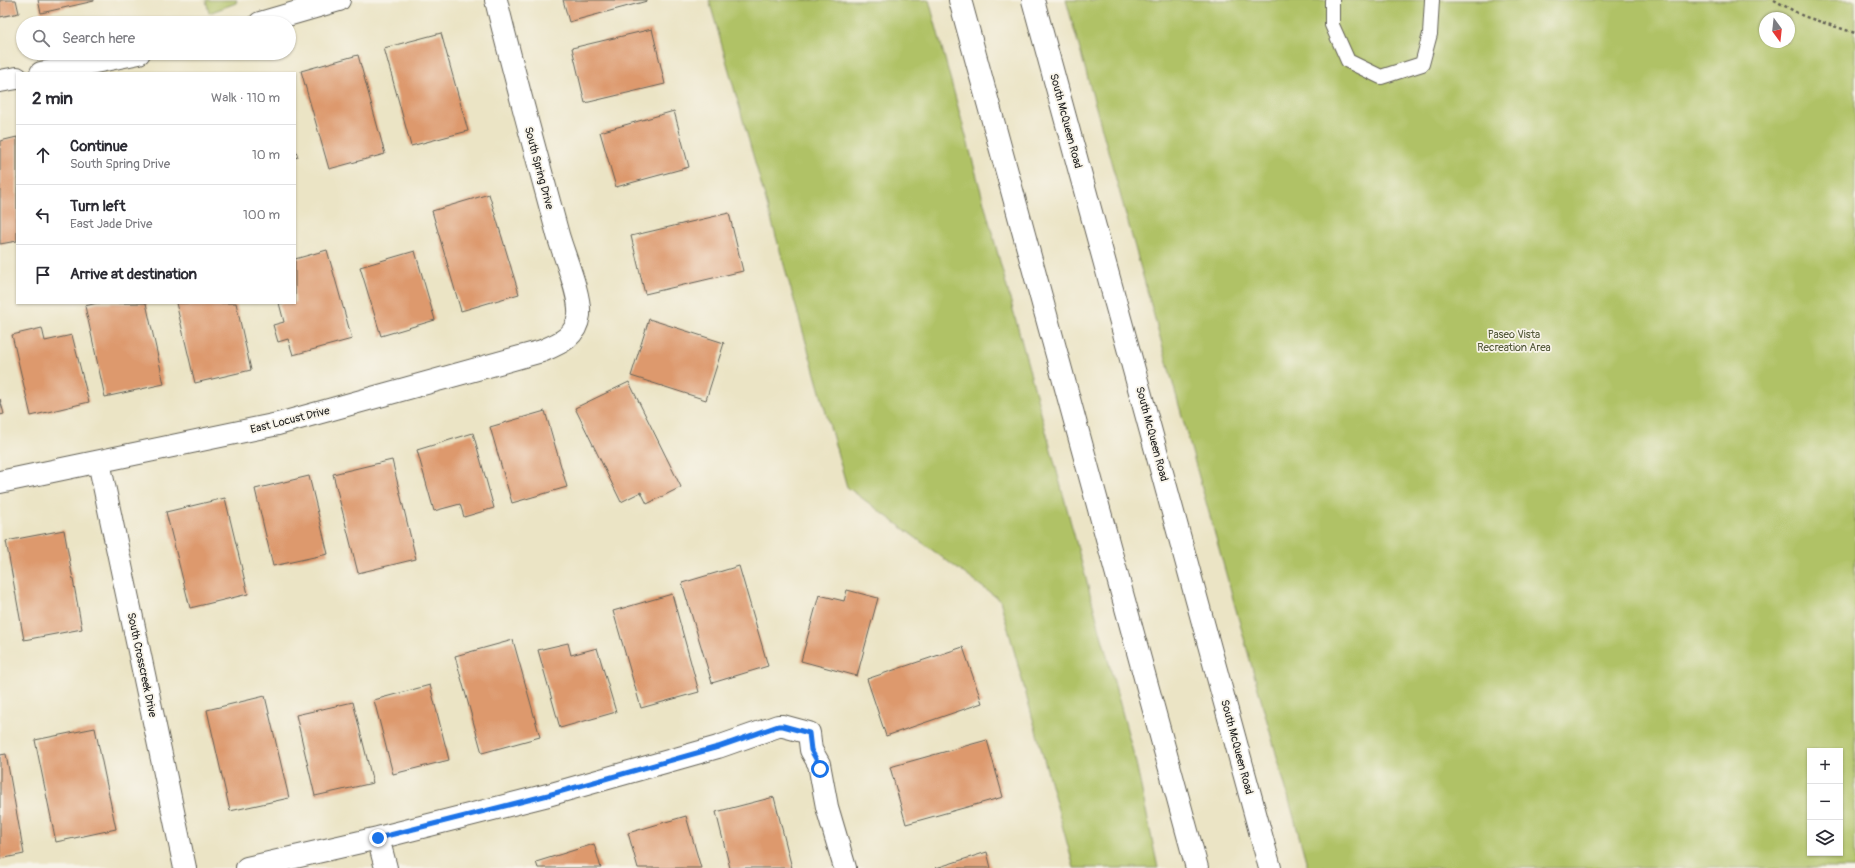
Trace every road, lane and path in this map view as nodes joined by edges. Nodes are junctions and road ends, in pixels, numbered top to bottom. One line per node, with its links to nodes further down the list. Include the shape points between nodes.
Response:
1 (338, 0): 8 (street)
2 (496, 0): 15 (street, South Spring Drive, via 505,44 578,300 578,315)
3 (960, 0): 23 (street)
4 (1033, 0): 24 (street, South McQueen Road)
5 (1332, 0): 6 (lane, via 1332,25 1348,60 1381,77 1422,64 1430,34)
6 (1432, 0)
7 (1774, 0): 10 (path, via 1803,16)
8 (282, 8): 9 (street)
9 (270, 16)
10 (1855, 33)
11 (105, 60): 12 (street)
12 (46, 72)
13 (16, 78): 14 (street)
14 (0, 82)
15 (572, 334): 16 (street, East Locust Drive, via 542,351 285,422)
16 (99, 462): 17 (street, East Locust Drive); 19 (street, South Crosscreek Drive)
17 (0, 482)
18 (378, 838): 20 (street); 21 (street); 22 (street, via 548,795 783,726 809,733 811,750 819,764 827,807)
19 (185, 868)
20 (247, 868)
21 (386, 868)
22 (845, 868)
23 (1197, 868)
24 (1270, 868)

